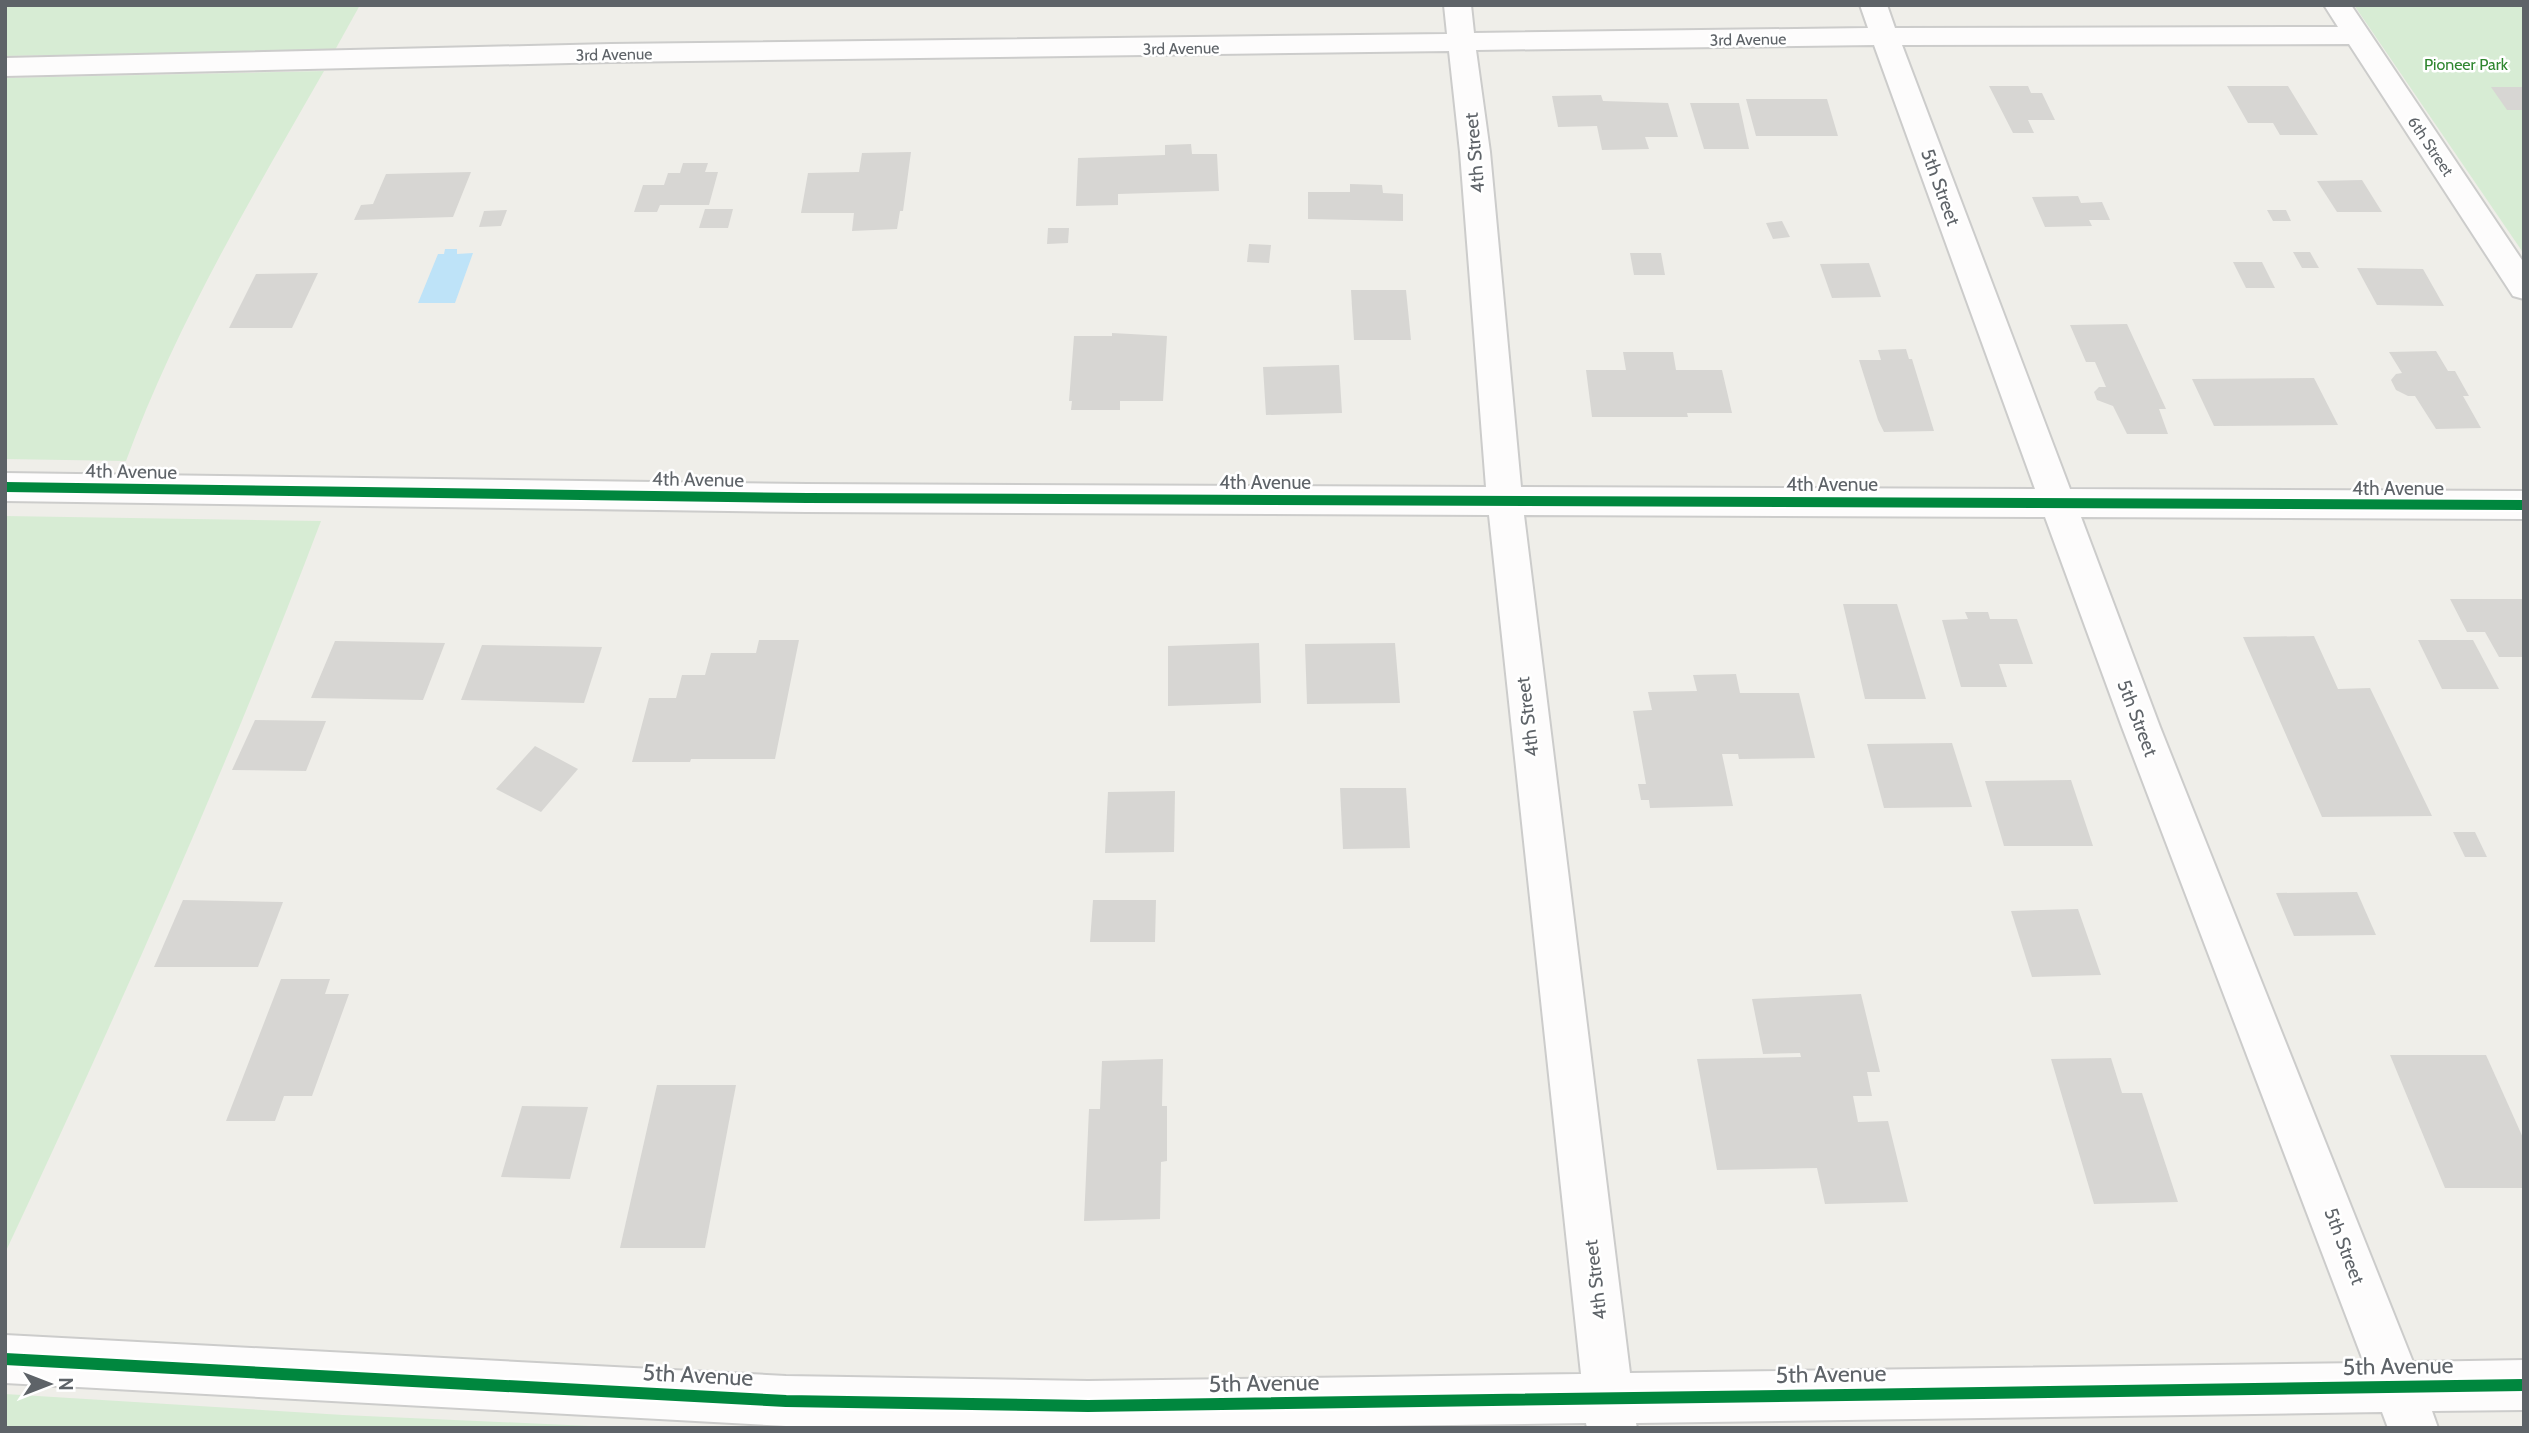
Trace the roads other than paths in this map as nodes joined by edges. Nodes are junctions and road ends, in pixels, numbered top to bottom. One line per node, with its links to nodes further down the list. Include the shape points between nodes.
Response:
1 (1457, 5): 5 (street, 4th Street)
2 (2337, 5): 4 (street, 6th Street)
3 (1879, 21): 4 (street, 3rd Avenue); 5 (street, 3rd Avenue); 10 (street, 5th Street)
4 (2357, 35): 7 (street, 6th Street)
5 (1463, 44): 6 (street, 3rd Avenue, via 600,54); 9 (street, 4th Street)
6 (5, 67)
7 (2524, 288)
8 (5, 487): 9 (street, 4th Avenue, via 794,498)
9 (1504, 500): 10 (street, 4th Avenue); 15 (street, 4th Street)
10 (2057, 503): 11 (street, 4th Avenue); 14 (street, 5th Street)
11 (2524, 505)
12 (5, 1359): 16 (street, 5th Avenue)
13 (2524, 1385): 14 (street, 5th Avenue)
14 (2405, 1407): 15 (street, 5th Avenue)
15 (1611, 1413): 16 (street, 5th Avenue, via 1088,1406)
16 (819, 1415)

